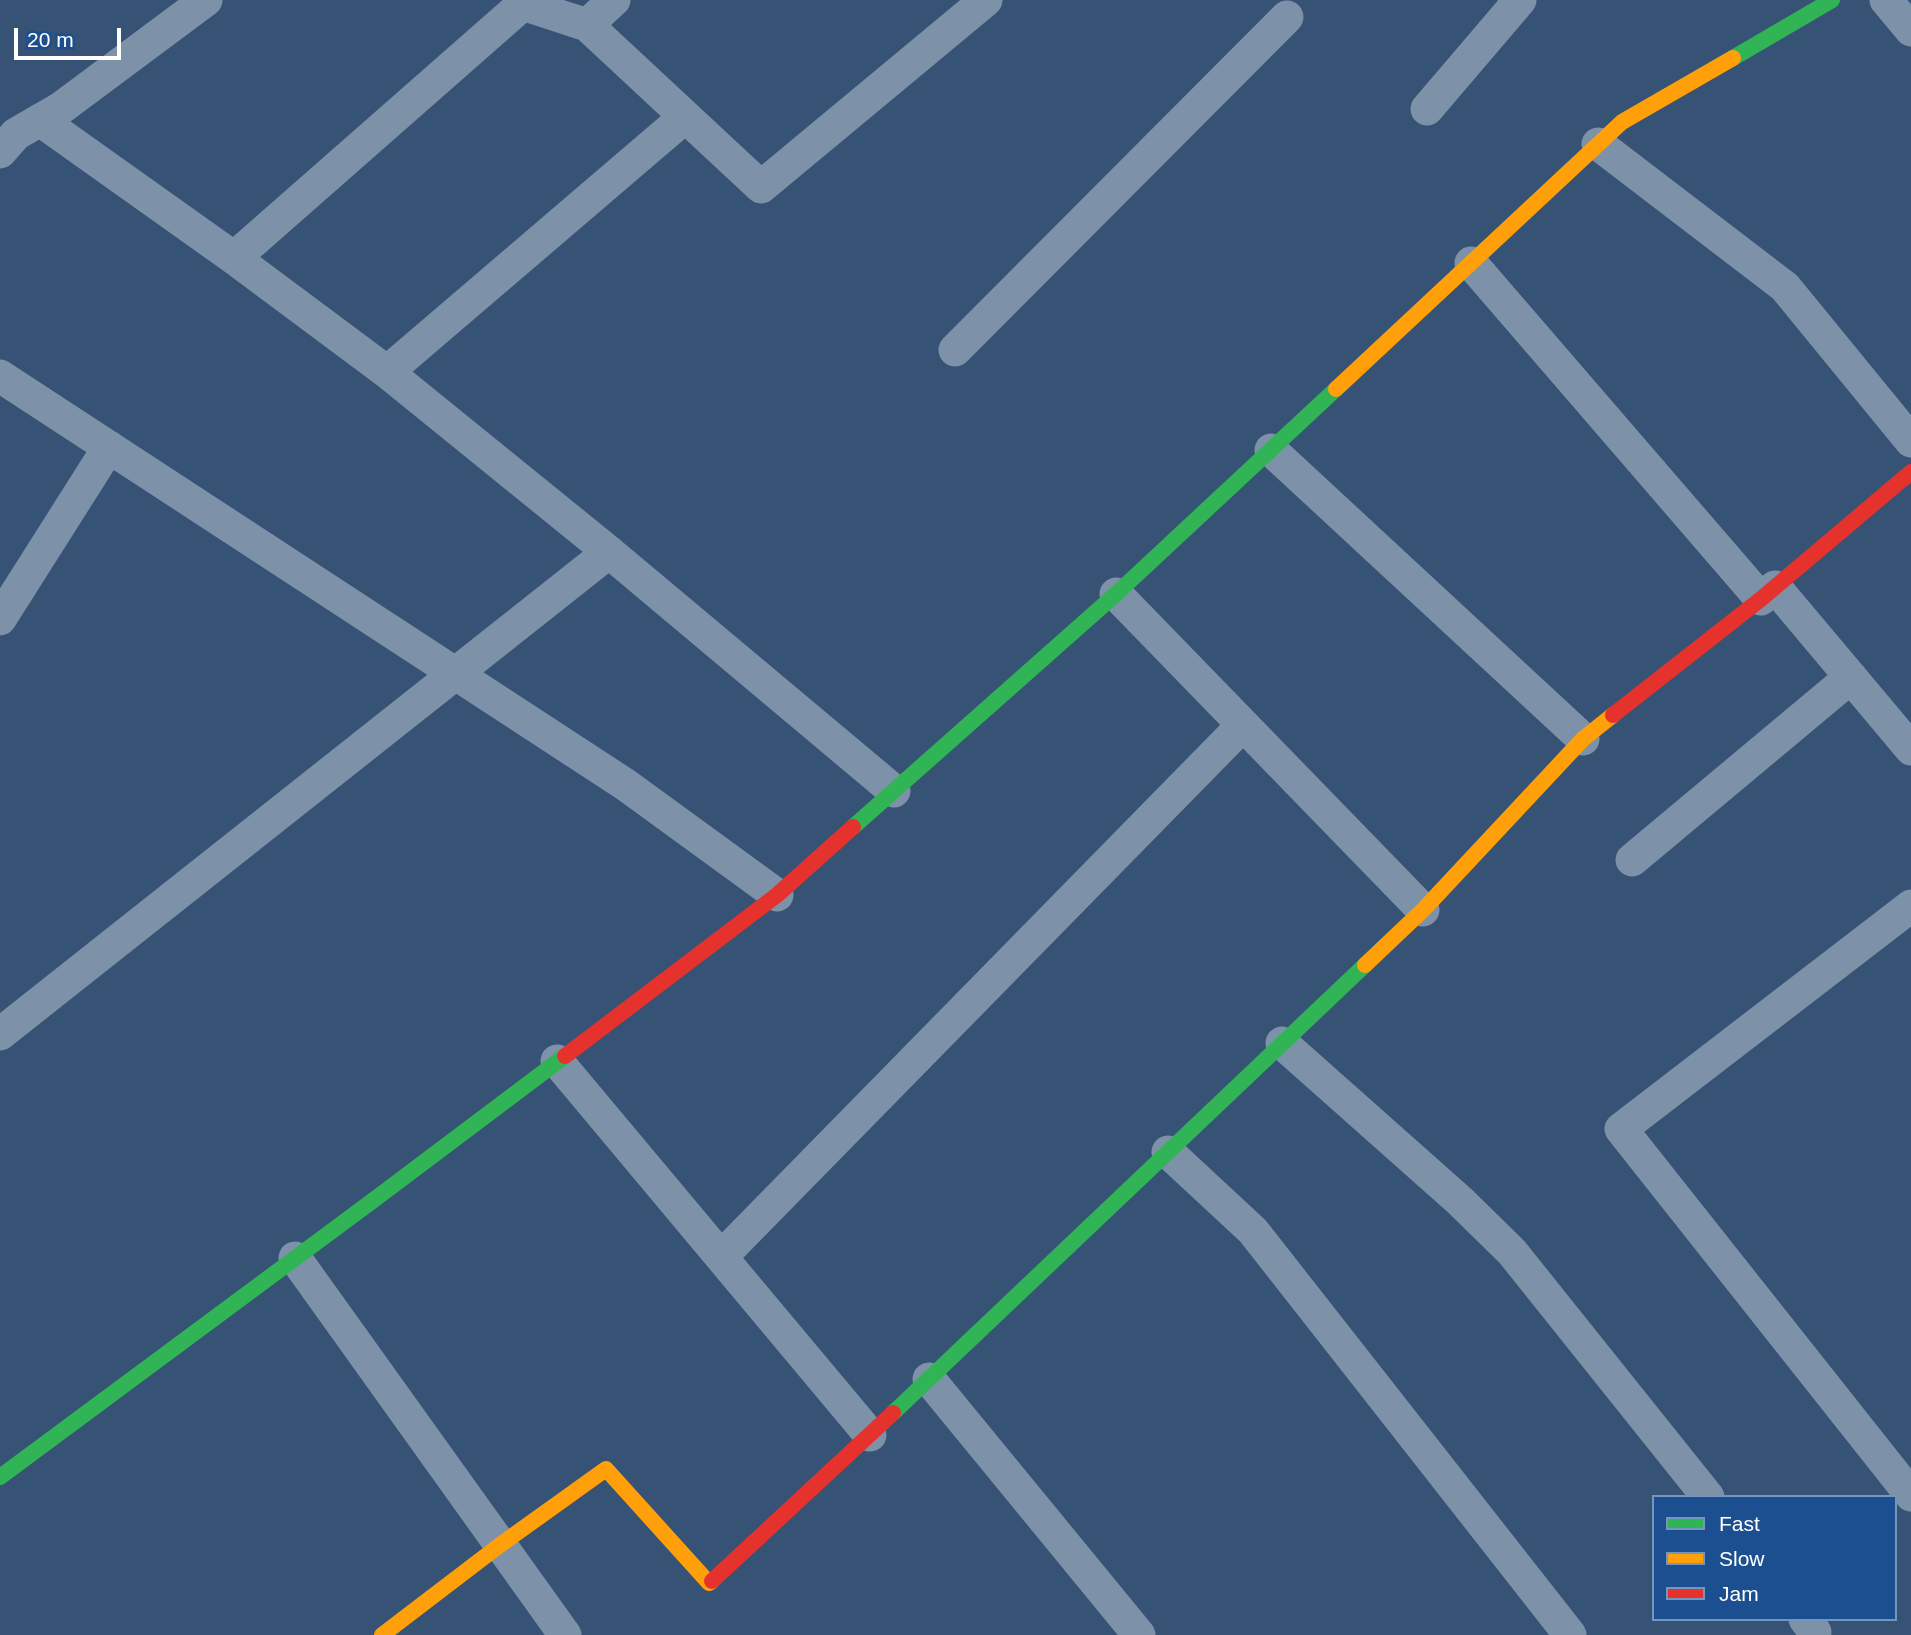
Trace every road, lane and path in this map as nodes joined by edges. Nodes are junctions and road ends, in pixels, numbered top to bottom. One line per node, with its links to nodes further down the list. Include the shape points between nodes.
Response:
1 (206, 0): 13 (street)
2 (614, 0): 9 (street)
3 (986, 0): 12 (street, via 761,187)
4 (1520, 0): 11 (street)
5 (1832, 0): 14 (street, via 1622,122)
6 (1886, 0): 10 (street)
7 (522, 2): 9 (street); 16 (street)
8 (1284, 6): 18 (street)
9 (587, 25): 12 (street)
10 (1911, 30)
11 (1427, 109)
12 (685, 117): 19 (street)
13 (40, 120): 15 (street, via 16,134); 16 (street)
14 (1598, 144): 17 (street); 21 (street, via 1785,287)
15 (0, 152)
16 (234, 258): 19 (street)
17 (1471, 263): 23 (street); 26 (street)
18 (955, 350)
19 (387, 372): 25 (street)
20 (0, 376): 22 (street)
21 (1911, 440)
22 (109, 447): 28 (street); 29 (street)
23 (1271, 450): 27 (street); 32 (street)
24 (1911, 472): 26 (street)
25 (608, 552): 29 (street); 34 (street)
26 (1768, 593): 30 (street); 32 (street)
27 (1116, 594): 31 (street); 34 (street)
28 (0, 619)
29 (455, 673): 36 (street, via 626,785); 39 (street)
30 (1851, 677): 33 (street); 35 (street)
31 (1243, 725): 38 (street); 43 (street)
32 (1583, 739): 38 (street)
33 (1911, 749)
34 (894, 791): 36 (street)
35 (1632, 860)
36 (777, 895): 41 (street)
37 (1911, 906): 48 (street, via 1621,1129)
38 (1423, 910): 40 (street)
39 (0, 1034)
40 (1282, 1043): 42 (street); 49 (street, via 1512,1252)
41 (557, 1061): 43 (street); 44 (street)
42 (1168, 1152): 45 (street); 54 (street, via 1253,1231)
43 (722, 1257): 46 (street)
44 (295, 1258): 47 (street); 50 (street)
45 (929, 1379): 46 (street); 53 (street)
46 (870, 1435): 50 (street, via 709,1583 606,1469)
47 (0, 1477)
48 (1911, 1494)
49 (1706, 1495)
50 (500, 1545): 51 (street); 52 (street)
51 (382, 1635)
52 (565, 1635)
53 (1139, 1635)
54 (1570, 1635)

